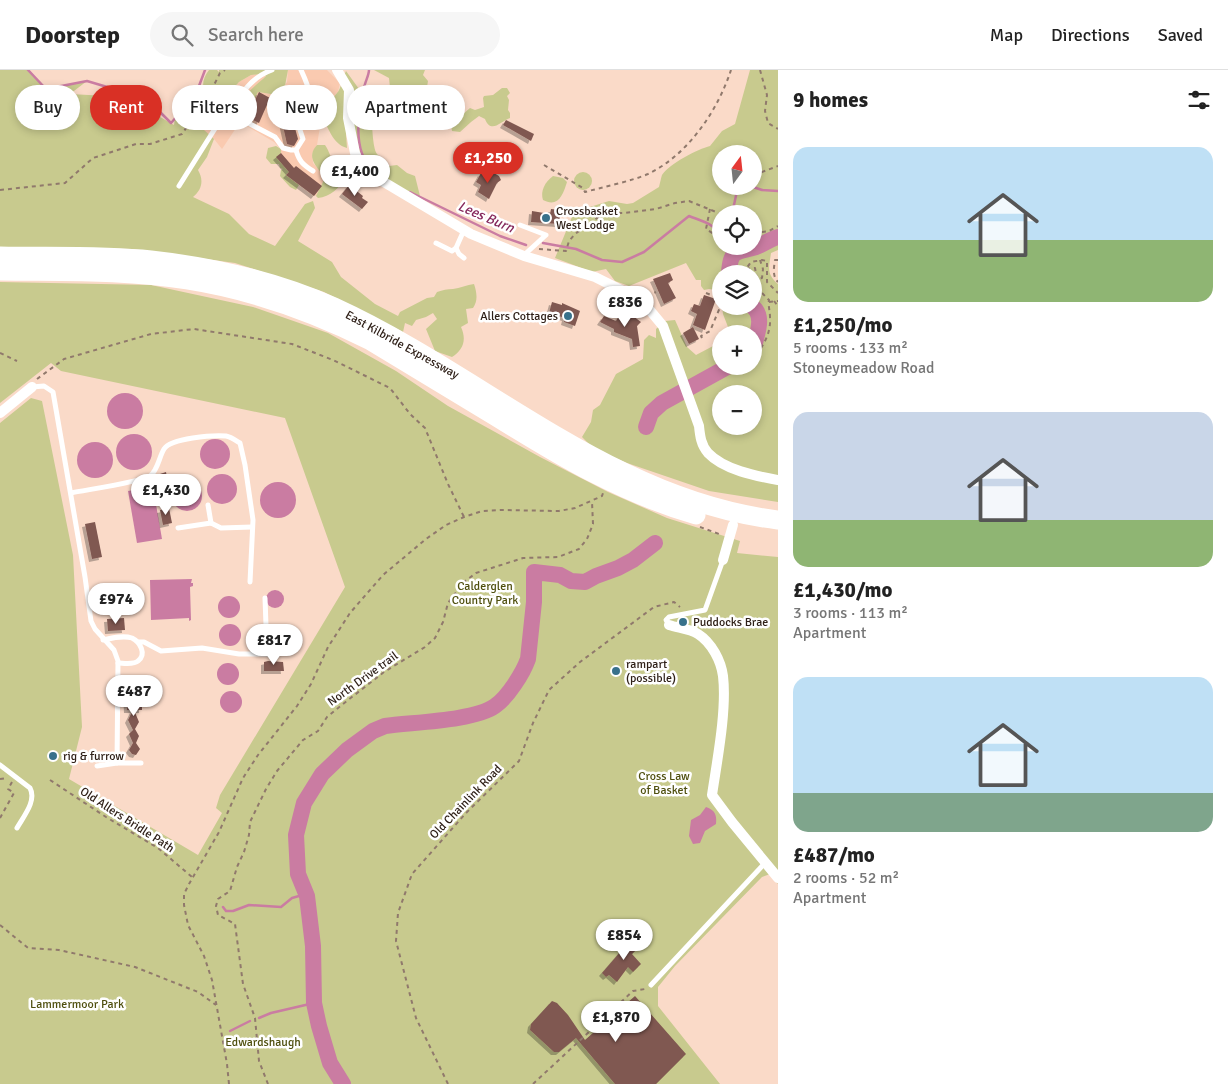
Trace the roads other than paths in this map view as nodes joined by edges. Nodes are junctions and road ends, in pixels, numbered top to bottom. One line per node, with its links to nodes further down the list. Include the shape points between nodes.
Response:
1 (272, 70): 4 (lane)
2 (301, 70): 7 (lane, via 312,111 310,120 298,124 303,138)
3 (337, 70): 11 (street, via 349,90 348,118 360,164 377,179)
4 (248, 85)
5 (257, 127): 7 (lane, via 275,137 283,148)
6 (214, 130): 9 (lane)
7 (296, 150): 8 (lane, via 302,164)
8 (313, 171)
9 (179, 186)
10 (520, 225): 14 (lane, via 546,235)
11 (464, 230): 13 (lane); 14 (street, via 496,245)
12 (436, 243): 13 (lane, via 450,250)
13 (456, 248): 16 (lane)
14 (527, 252): 20 (street, via 609,282 648,308 663,326 699,426 700,440 707,452 742,472)
15 (0, 256): 23 (highway, East Kilbride Expressway, via 150,260 215,269 292,290 370,325 630,476 685,499)
16 (464, 258)
17 (0, 271): 27 (highway, East Kilbride Expressway, via 178,278 281,302 371,341 554,454 601,478)
18 (32, 387): 19 (street); 21 (lane, via 44,386 54,392)
19 (0, 413)
20 (778, 480)
21 (71, 493): 25 (lane, via 150,476 163,449 170,443 206,436 228,436 240,443); 33 (lane, via 90,621)
22 (208, 504): 24 (lane)
23 (778, 520)
24 (211, 523): 25 (lane, via 221,528); 26 (lane)
25 (252, 527): 30 (lane)
26 (178, 528)
27 (732, 531): 28 (highway, East Kilbride Expressway); 29 (street)
28 (778, 533)
29 (723, 560): 32 (lane, via 705,610 669,617 666,620)
30 (250, 582)
31 (265, 598): 35 (lane)
32 (669, 625): 43 (street, via 698,634 720,663 722,709 712,795)
33 (103, 640): 34 (lane, via 130,638); 37 (lane, via 114,650)
34 (138, 642): 35 (lane, via 161,651 202,648); 37 (lane, via 142,653 138,662)
35 (267, 654): 36 (lane)
36 (275, 654)
37 (118, 663): 38 (lane)
38 (117, 763): 39 (lane); 41 (lane)
39 (141, 763)
40 (0, 765): 42 (lane, via 30,788 33,794)
41 (97, 766)
42 (17, 828)
43 (765, 863): 44 (street); 45 (lane)
44 (778, 878)
45 (651, 985)

